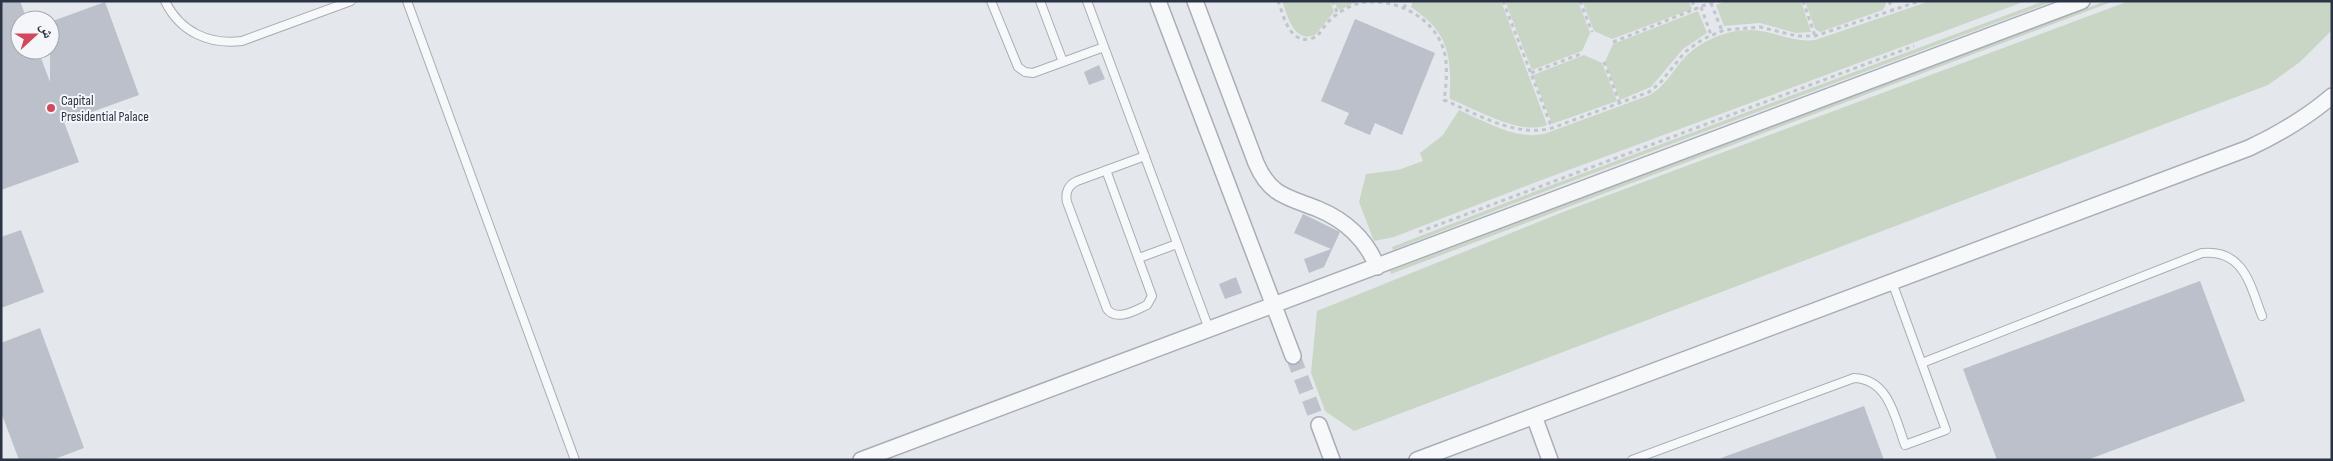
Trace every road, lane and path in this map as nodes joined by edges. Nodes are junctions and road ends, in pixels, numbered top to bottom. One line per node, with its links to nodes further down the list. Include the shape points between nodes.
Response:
1 (165, 1): 2 (lane, via 176,19 195,34 218,42 247,39)
2 (351, 1)
3 (407, 1): 53 (lane)
4 (991, 1): 33 (lane, via 1021,70 1034,73)
5 (1040, 1): 33 (lane)
6 (1087, 1): 31 (lane)
7 (1158, 1): 46 (street)
8 (1195, 1): 44 (street, via 1256,163 1265,179 1286,198 1319,210 1351,229 1366,245)
9 (1278, 1): 24 (path, via 1292,32 1302,39 1317,36)
10 (1332, 1): 24 (path)
11 (1407, 1): 21 (path)
12 (1503, 1): 35 (path)
13 (1580, 1): 26 (path)
14 (1692, 1): 22 (path)
15 (1803, 1): 28 (path)
16 (1889, 1): 23 (path)
17 (1920, 1): 23 (path)
18 (2082, 1): 44 (street)
19 (1716, 2): 20 (path); 25 (path)
20 (1701, 7): 22 (path); 27 (path)
21 (1404, 8): 24 (path, via 1368,2); 38 (path, via 1426,21 1442,45 1446,61 1444,100 1516,129 1537,131)
22 (1695, 9): 29 (path)
23 (1893, 11): 28 (path)
24 (1338, 14)
25 (1722, 31): 27 (path); 28 (path, via 1760,27 1797,36)
26 (1592, 32)
27 (1711, 35): 37 (path, via 1685,52 1654,89)
28 (1816, 36)
29 (1613, 42)
30 (1922, 43): 41 (path)
31 (1104, 47): 33 (lane); 39 (lane)
32 (1583, 53): 35 (path)
33 (1063, 62)
34 (1604, 62): 37 (path)
35 (1531, 73): 38 (path)
36 (2332, 96): 45 (street, via 2279,134 2249,148)
37 (1620, 104): 38 (path)
38 (1552, 128)
39 (1145, 156): 40 (lane); 42 (lane)
40 (1106, 170): 43 (lane); 43 (lane, via 1073,183 1066,198 1107,309 1113,315 1122,315 1151,301)
41 (1411, 235)
42 (1177, 244): 43 (lane); 48 (lane)
43 (1139, 258)
44 (1377, 267): 46 (street)
45 (1892, 282): 50 (lane); 51 (street)
46 (1273, 305): 48 (street); 49 (street)
47 (2262, 316): 50 (lane, via 2246,273 2240,266 2226,256 2202,253)
48 (1209, 329): 54 (street)
49 (1293, 356)
50 (1922, 364): 58 (lane, via 1946,430 1905,445 1882,390 1870,380 1854,378)
51 (1534, 416): 56 (street); 57 (street)
52 (1319, 425): 55 (street)
53 (576, 460)
54 (860, 460)
55 (1332, 460)
56 (1417, 460)
57 (1550, 460)
58 (1632, 460)

